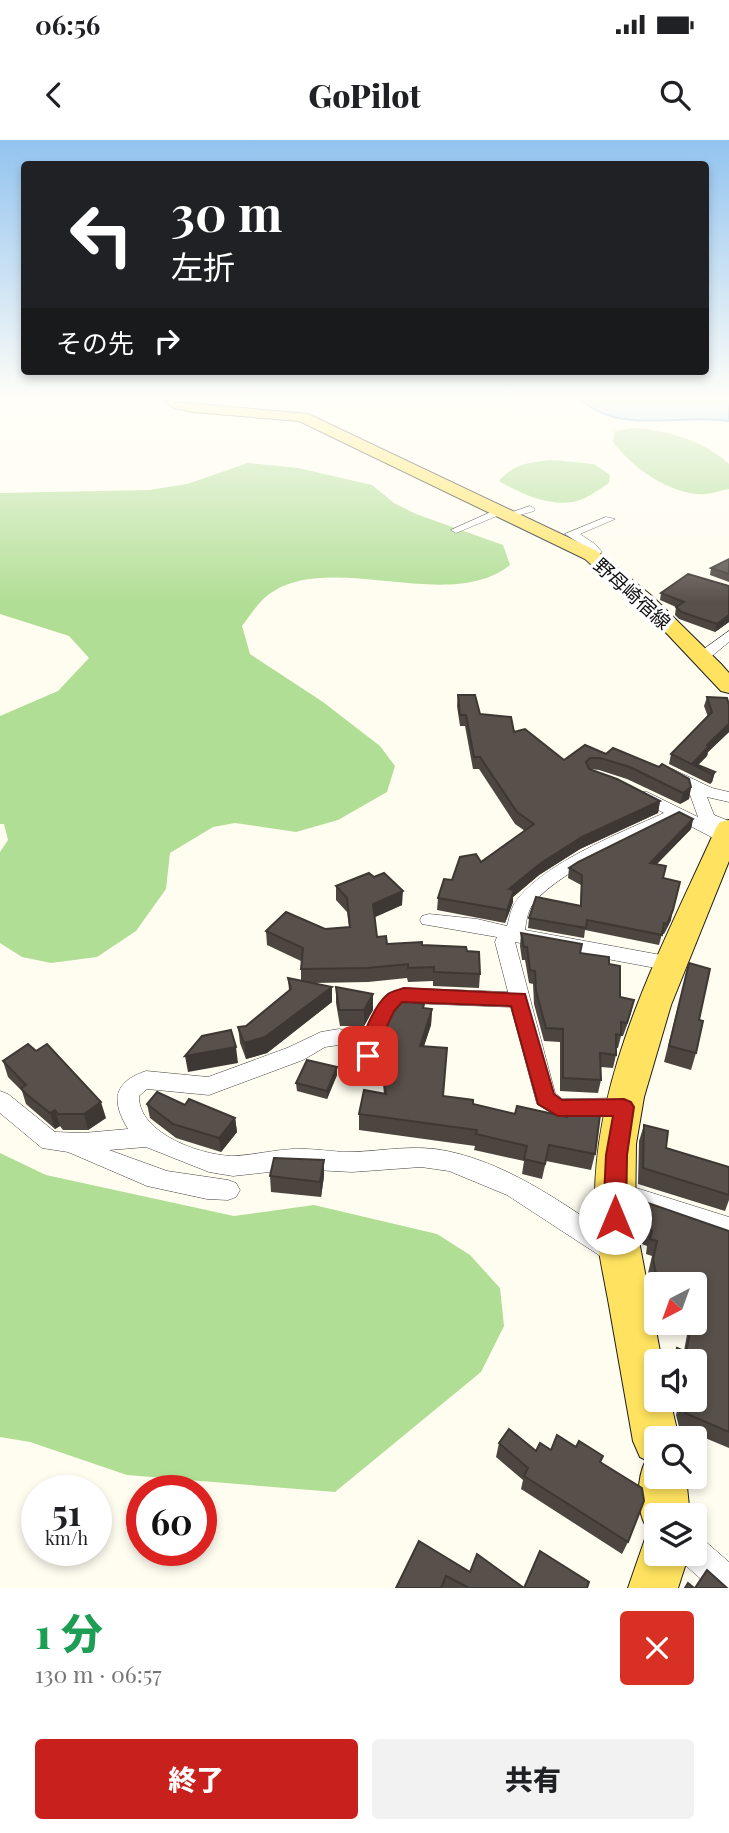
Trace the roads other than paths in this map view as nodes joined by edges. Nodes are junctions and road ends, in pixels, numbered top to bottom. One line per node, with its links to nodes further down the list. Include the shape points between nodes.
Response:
1 (412, 469): 3 (main road, 野母崎宿線)
2 (530, 509): 3 (street)
3 (505, 513): 5 (street); 6 (main road, 野母崎宿線)
4 (610, 519): 6 (street, via 571,534 591,546 596,552)
5 (456, 530)
6 (591, 555): 8 (main road, 野母崎宿線)
7 (729, 635): 8 (street)
8 (702, 657): 9 (main road, 野母崎宿線)
9 (729, 686)
10 (662, 769): 12 (street)
11 (622, 785): 14 (street)
12 (695, 785): 13 (street); 15 (street, via 707,818)
13 (729, 797)
14 (677, 813): 15 (street); 17 (street, via 603,847 548,882 522,906)
15 (728, 831): 18 (main road)
16 (429, 920): 17 (street)
17 (510, 934): 18 (street); 19 (street, via 505,942)
18 (673, 964): 21 (main road)
19 (518, 999): 21 (street, via 545,1098 558,1108); 22 (street, via 404,995 387,1007 368,1051 340,1037 321,1040 209,1086 139,1082 126,1098 134,1123)
20 (0, 1100): 23 (street, via 50,1141)
21 (624, 1107): 25 (main road)
22 (148, 1137): 23 (street); 27 (street, via 201,1162 223,1167 293,1159 337,1162 410,1156 449,1161 514,1189)
23 (71, 1142): 24 (street, via 121,1168 199,1190)
24 (228, 1190)
25 (614, 1192): 26 (street); 27 (main road)
26 (729, 1228)
27 (620, 1255): 28 (main road)
28 (653, 1426)
29 (707, 1564): 31 (street)
30 (660, 1566): 32 (main road)
31 (729, 1583)
32 (653, 1588)

